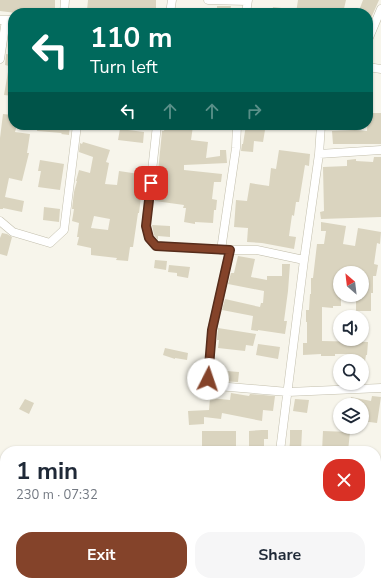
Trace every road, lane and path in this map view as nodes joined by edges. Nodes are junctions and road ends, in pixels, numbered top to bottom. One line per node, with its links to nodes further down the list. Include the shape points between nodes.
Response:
1 (208, 0): 2 (street)
2 (248, 0)
3 (381, 9): 5 (street)
4 (6, 20): 6 (street)
5 (373, 28)
6 (0, 59)
7 (76, 130): 13 (street, via 64,230 50,243 13,232)
8 (156, 130): 14 (street, via 146,226 149,238 156,246)
9 (237, 130): 14 (street)
10 (320, 130): 12 (street)
11 (381, 150): 12 (street)
12 (319, 154): 16 (street)
13 (0, 221)
14 (221, 250): 15 (street)
15 (230, 250): 16 (street, via 257,250); 18 (street, via 212,330 208,379 211,384 217,386)
16 (304, 260): 18 (street)
17 (381, 388): 18 (street)
18 (288, 392): 19 (street)
19 (281, 446)

